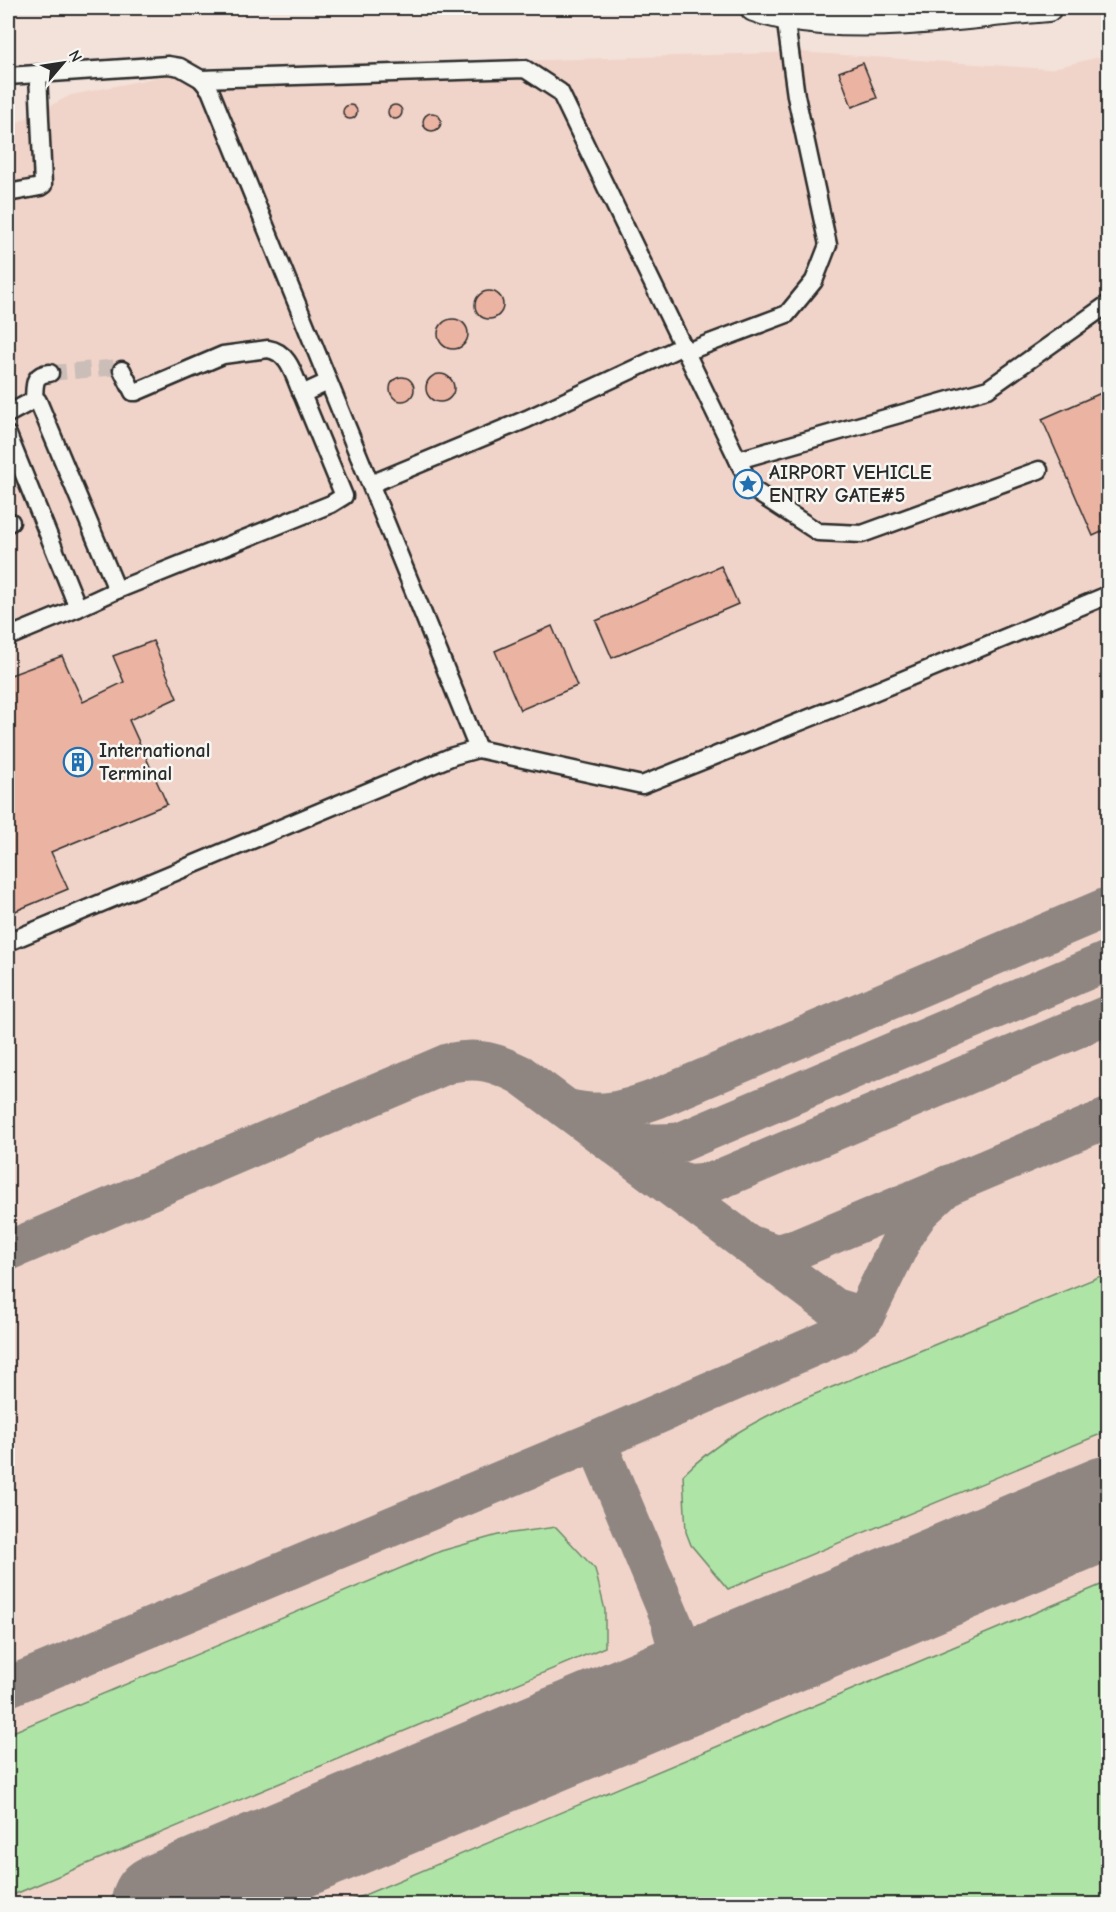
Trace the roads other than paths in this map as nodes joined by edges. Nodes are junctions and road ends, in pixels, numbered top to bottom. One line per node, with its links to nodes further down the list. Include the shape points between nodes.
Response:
1 (754, 8): 3 (highway)
2 (1048, 8): 3 (highway, via 909,22 842,22)
3 (785, 16): 9 (lane, via 796,96 828,245 814,281 787,314)
4 (38, 74): 5 (lane); 6 (lane, via 168,65); 7 (lane, via 43,185)
5 (8, 76)
6 (201, 79): 9 (lane, via 525,69 560,92); 12 (lane, via 210,90)
7 (8, 193)
8 (1108, 304): 17 (lane, via 988,389)
9 (684, 349): 17 (lane); 19 (lane)
10 (122, 370): 13 (lane, via 136,392 223,355 275,350 284,355)
11 (50, 373): 14 (lane, via 38,377)
12 (328, 382): 13 (lane); 19 (lane)
13 (302, 394): 20 (lane, via 344,496)
14 (34, 401): 15 (lane); 20 (lane, via 38,401)
15 (8, 414)
16 (8, 435): 22 (lane)
17 (738, 460): 18 (lane, via 752,489 818,532 862,534)
18 (1039, 470)
19 (371, 484): 24 (lane)
20 (117, 590): 22 (lane)
21 (1108, 595): 24 (lane, via 642,784)
22 (78, 608): 23 (lane)
23 (8, 637)
24 (478, 749): 25 (lane, via 453,756)
25 (8, 942)

